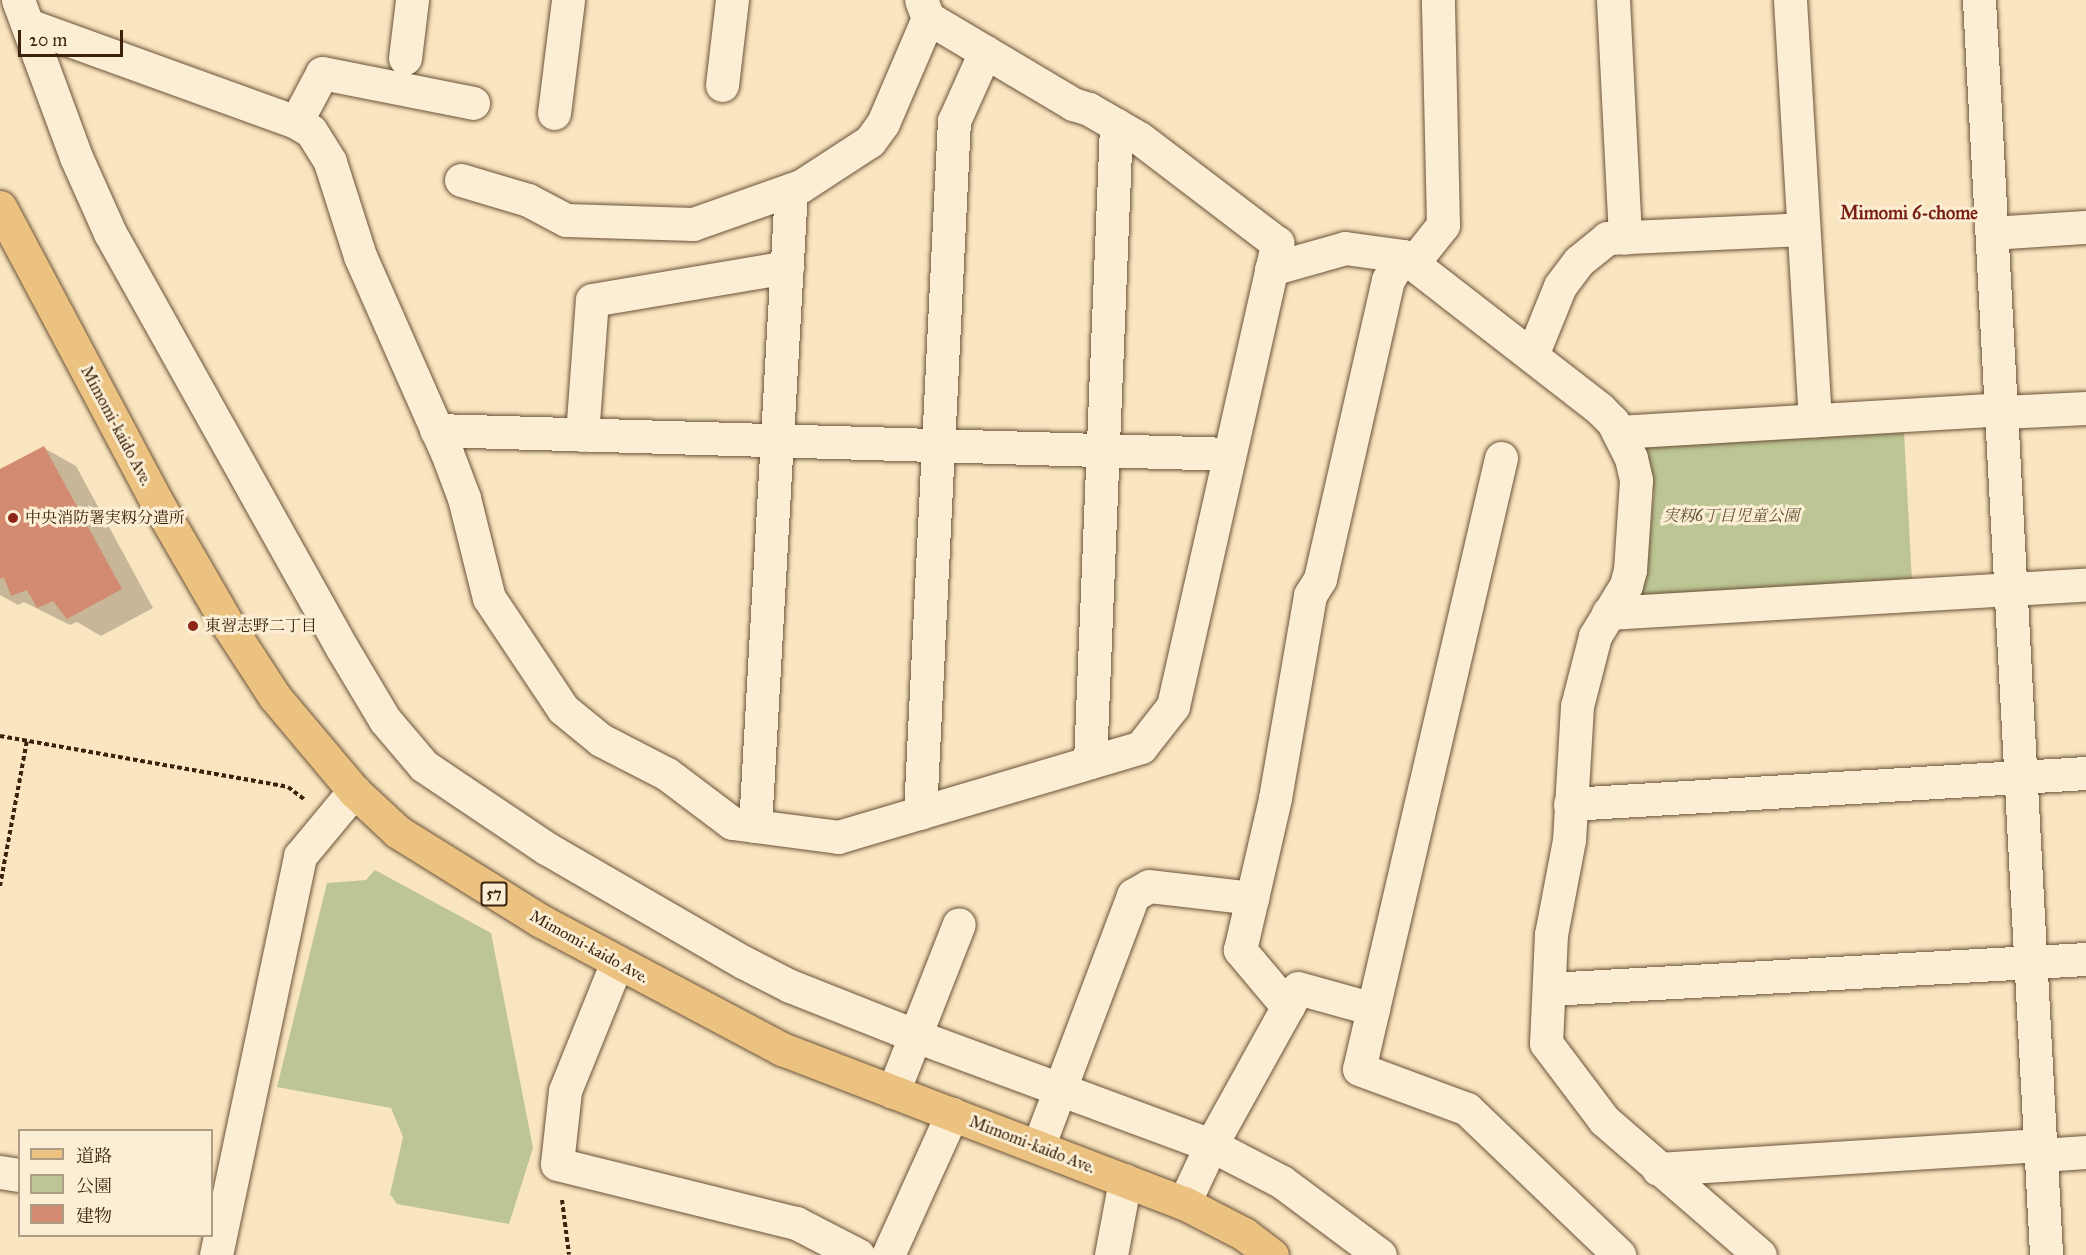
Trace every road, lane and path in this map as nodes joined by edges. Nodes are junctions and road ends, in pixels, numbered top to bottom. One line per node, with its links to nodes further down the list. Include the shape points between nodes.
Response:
1 (411, 0): 11 (street)
2 (568, 0): 14 (street)
3 (732, 0): 12 (street)
4 (1438, 0): 24 (street, via 1443,225)
5 (1613, 0): 23 (street)
6 (1790, 0): 21 (street)
7 (1979, 0): 22 (street)
8 (925, 9): 10 (street); 18 (street, via 883,123 870,141)
9 (23, 13): 15 (street); 61 (street, via 76,157 110,233 342,648 407,750 444,783 546,848 743,962 790,986)
10 (985, 52): 16 (street); 35 (street, via 954,121)
11 (405, 58)
12 (722, 85)
13 (474, 103): 15 (street, via 322,73)
14 (554, 113)
15 (296, 122): 31 (street, via 311,131 327,154 360,256)
16 (1116, 124): 26 (street, via 1276,243); 36 (street)
17 (461, 180): 18 (street, via 528,200 566,220 682,224 693,224)
18 (791, 190): 25 (street)
19 (0, 207): 47 (main road, Mimomi-kaido Ave. / 57, via 158,504 230,628 275,697)
20 (2086, 227): 22 (street)
21 (1803, 229): 23 (street); 30 (street)
22 (1992, 232): 29 (street)
23 (1625, 238): 27 (street, via 1607,238 1579,261 1560,286)
24 (1407, 260): 26 (street, via 1345,248); 27 (street); 53 (street, via 1388,279 1320,579 1310,595 1275,798)
25 (787, 267): 33 (street, via 592,300); 34 (street)
26 (1271, 269): 37 (street)
27 (1532, 355): 32 (street, via 1600,409)
28 (2086, 408): 29 (street)
29 (2001, 411): 30 (street); 40 (street)
30 (1815, 420): 32 (street)
31 (436, 430): 33 (street); 51 (street, via 464,498 489,598 563,709 602,740 667,774 732,823)
32 (1618, 432): 41 (street, via 1636,480 1630,570)
33 (582, 435): 34 (street)
34 (777, 440): 35 (street); 51 (street)
35 (939, 446): 36 (street); 49 (street)
36 (1103, 450): 37 (street); 44 (street)
37 (1229, 454): 44 (street, via 1173,705 1141,747)
38 (1501, 458): 60 (street)
39 (2086, 585): 40 (street)
40 (2011, 589): 41 (street); 46 (street)
41 (1608, 613): 48 (street, via 1595,636 1578,706)
42 (0, 735): 43 (path)
43 (27, 740): 50 (path, via 288,787); 52 (path)
44 (1090, 762): 49 (street)
45 (2086, 773): 46 (street)
46 (2021, 777): 48 (street); 56 (street)
47 (354, 791): 50 (street); 57 (main road, Mimomi-kaido Ave. / 57, via 398,832 467,878)
48 (1570, 804): 58 (street, via 1569,840 1551,934)
49 (920, 813): 51 (street, via 838,837)
50 (331, 818): 75 (street, via 300,856)
51 (755, 826)
52 (0, 886)
53 (1252, 897): 59 (street, via 1240,950); 62 (street, via 1149,886 1133,895)
54 (959, 924): 61 (street)
55 (2086, 959): 56 (street)
56 (2031, 962): 58 (street); 67 (street)
57 (617, 963): 63 (main road, Mimomi-kaido Ave. / 57, via 782,1049); 69 (street, via 565,1091)
58 (1549, 989): 70 (street, via 1546,1043 1604,1120)
59 (1288, 1007): 60 (street, via 1298,988); 65 (street)
60 (1373, 1009): 83 (street, via 1359,1069 1467,1109)
61 (916, 1036): 62 (street); 63 (street)
62 (1059, 1089): 65 (street); 66 (street)
63 (893, 1092): 64 (main road, Mimomi-kaido Ave. / 57)
64 (952, 1114): 66 (main road, Mimomi-kaido Ave. / 57); 79 (street)
65 (1211, 1145): 74 (street); 82 (street, via 1282,1182)
66 (1038, 1147): 73 (main road, Mimomi-kaido Ave. / 57)
67 (2040, 1150): 68 (street); 70 (street); 85 (street)
68 (2086, 1152)
69 (557, 1164): 77 (path); 78 (street, via 796,1223)
70 (1658, 1169): 84 (street)
71 (0, 1172): 72 (street)
72 (18, 1175)
73 (1125, 1180): 74 (main road, Mimomi-kaido Ave. / 57); 80 (street)
74 (1184, 1203): 81 (main road, Mimomi-kaido Ave. / 57, via 1244,1234)
75 (218, 1211): 76 (street)
76 (216, 1255)
77 (569, 1255)
78 (858, 1255)
79 (888, 1255)
80 (1111, 1255)
81 (1272, 1255)
82 (1380, 1255)
83 (1619, 1255)
84 (1760, 1255)
85 (2046, 1255)

